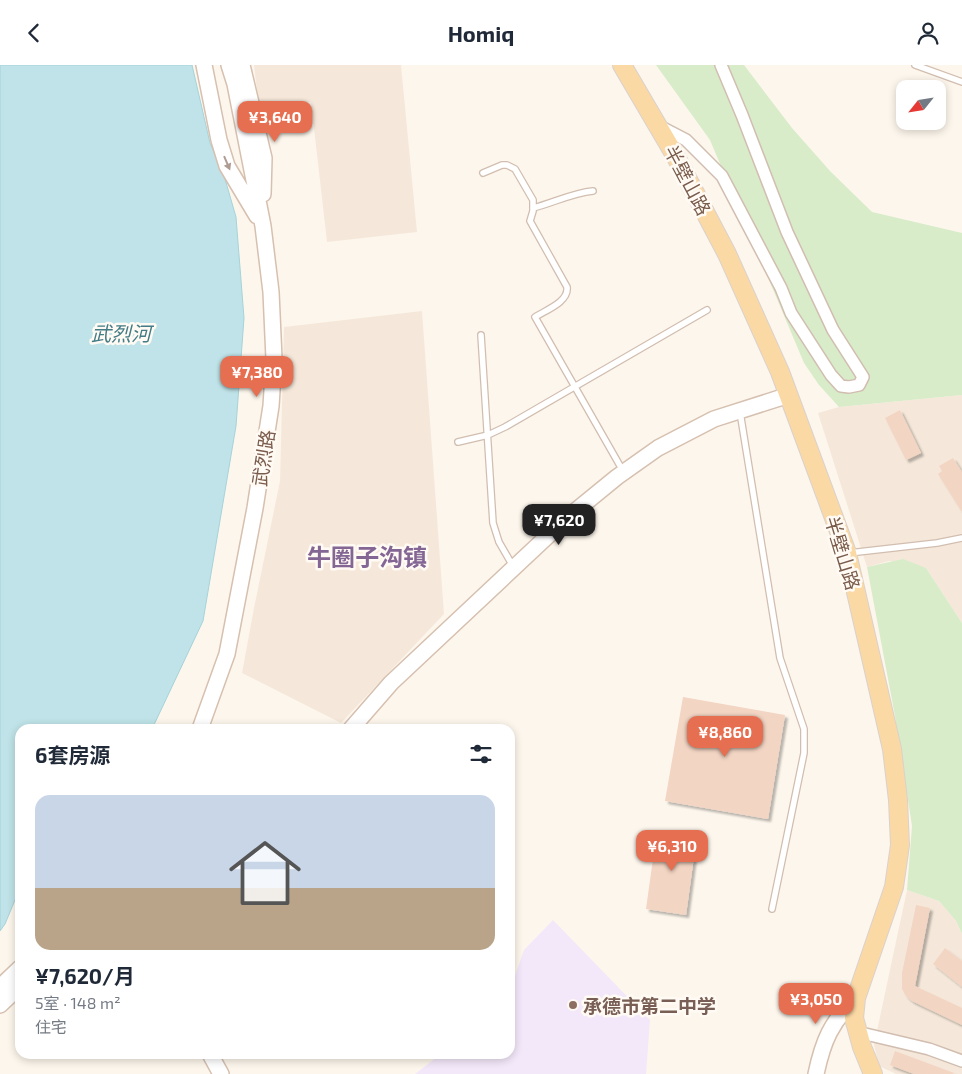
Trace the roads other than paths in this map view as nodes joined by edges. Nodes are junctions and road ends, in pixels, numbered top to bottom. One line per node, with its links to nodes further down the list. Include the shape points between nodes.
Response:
1 (204, 65): 12 (main road, one-way to 12, via 227,166)
2 (229, 65): 12 (main road, 武烈路)
3 (242, 65): 12 (main road, via 264,158)
4 (622, 65): 8 (main road, 半壁山路)
5 (721, 65): 8 (street, via 786,231 834,330 864,377 859,385 841,386 831,375 791,313 722,176 686,140)
6 (915, 65): 7 (lane)
7 (962, 82)
8 (658, 125): 16 (main road, 半壁山路, via 727,254)
9 (483, 173): 11 (lane, via 502,165 515,169 533,200)
10 (593, 191): 11 (lane)
11 (533, 208): 15 (lane, via 530,221 568,292 566,298 535,317)
12 (263, 226): 24 (main road, 武烈路, via 273,340 271,406 227,655)
13 (707, 310): 15 (lane)
14 (481, 335): 18 (lane)
15 (575, 386): 18 (lane); 20 (lane)
16 (789, 395): 17 (main road); 22 (main road, 半壁山路)
17 (740, 411): 20 (main road, via 714,419 658,447); 26 (lane, via 780,658 804,729 804,753)
18 (488, 435): 19 (lane); 23 (lane, via 493,523 499,542)
19 (458, 442)
20 (624, 473): 23 (main road, via 568,517)
21 (962, 538): 22 (lane)
22 (846, 553): 30 (main road, 半壁山路, via 892,749 900,845 894,887)
23 (514, 568): 25 (main road, via 391,683)
24 (202, 724)
25 (355, 724)
26 (772, 909)
27 (15, 973): 28 (main road)
28 (0, 987)
29 (15, 991): 31 (main road)
30 (856, 998): 32 (main road, 半壁山路, via 854,1018); 36 (main road, via 842,1011 828,1033)
31 (0, 1005)
32 (858, 1032): 33 (street); 37 (main road, 半壁山路)
33 (961, 1058)
34 (213, 1059): 35 (main road)
35 (221, 1074)
36 (816, 1074)
37 (873, 1074)

